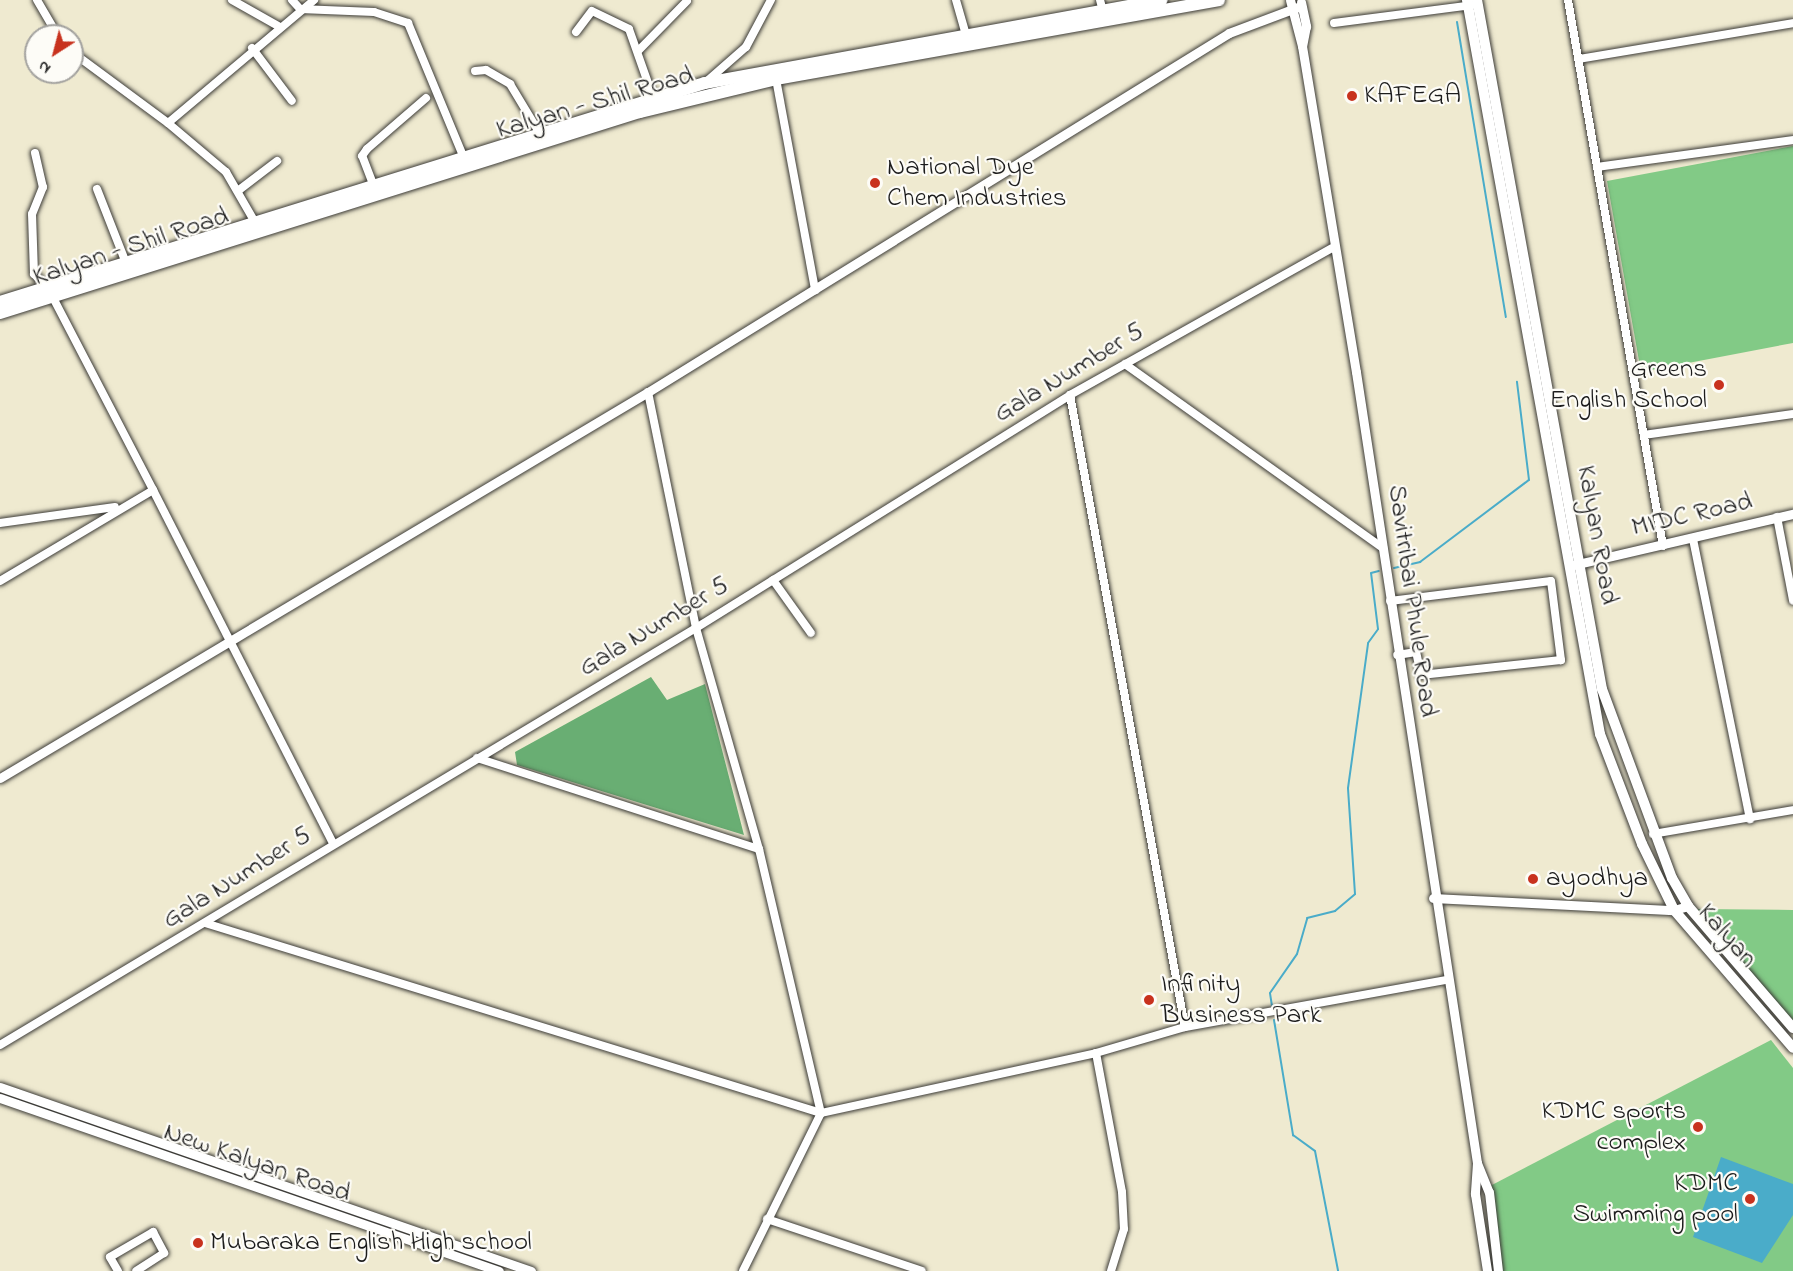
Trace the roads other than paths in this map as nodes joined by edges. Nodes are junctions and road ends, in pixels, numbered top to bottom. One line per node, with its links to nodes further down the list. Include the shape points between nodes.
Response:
1 (37, 0): 18 (street)
2 (232, 0): 19 (street)
3 (292, 0): 15 (street)
4 (314, 0): 15 (street)
5 (771, 0): 30 (street, via 746,47)
6 (956, 0): 22 (street)
7 (1162, 0): 13 (main road, Kalyan - Shil Road)
8 (1219, 0): 21 (main road, Kalyan - Shil Road)
9 (1568, 0): 26 (street)
10 (687, 1): 25 (street)
11 (1472, 2): 16 (street); 64 (main road, Kalyan Road); 65 (main road, Kalyan Road)
12 (1301, 3): 14 (street); 23 (street, Savitribai Phule Road)
13 (1101, 5): 21 (main road, Kalyan - Shil Road)
14 (1290, 5): 23 (street, Savitribai Phule Road); 47 (street, via 1229,33)
15 (300, 9): 19 (street); 38 (street, via 374,12 408,23)
16 (1334, 23)
17 (1793, 23): 26 (street)
18 (51, 24)
19 (278, 26): 24 (street)
20 (576, 32): 25 (street, via 592,11 629,29)
21 (1016, 32): 22 (main road, Kalyan - Shil Road); 29 (main road, Kalyan - Shil Road)
22 (966, 35): 30 (main road, Kalyan - Shil Road)
23 (1302, 46): 45 (street, Savitribai Phule Road)
24 (252, 48): 33 (street); 34 (street)
25 (638, 51): 31 (street)
26 (1579, 59): 40 (street)
27 (84, 61): 34 (street)
28 (475, 70): 35 (street, via 486,70 510,84)
29 (776, 80): 30 (main road, Kalyan - Shil Road); 47 (street)
30 (706, 89): 31 (main road, Kalyan - Shil Road); 44 (main road, Kalyan - Shil Road)
31 (653, 97): 35 (main road, Kalyan - Shil Road)
32 (426, 98): 41 (street, via 406,121 362,156)
33 (292, 101)
34 (168, 123): 43 (street, via 214,159)
35 (539, 132): 38 (main road, Kalyan - Shil Road)
36 (1793, 140): 40 (street)
37 (35, 153): 48 (street, via 43,187 32,214 30,255 34,274)
38 (464, 156): 41 (main road, Kalyan - Shil Road)
39 (277, 162): 43 (street)
40 (1598, 167): 55 (street)
41 (373, 184): 44 (main road, Kalyan - Shil Road)
42 (97, 189): 46 (street)
43 (239, 190): 44 (street)
44 (256, 226): 46 (main road, Kalyan - Shil Road); 48 (main road, Kalyan - Shil Road)
45 (1332, 248): 51 (street, Gala Number 5); 63 (street, Savitribai Phule Road)
46 (126, 263): 48 (main road, Kalyan - Shil Road)
47 (815, 290): 52 (street)
48 (51, 293): 49 (main road, Kalyan - Shil Road); 50 (main road, Kalyan - Shil Road); 56 (street)
49 (0, 302)
50 (0, 313)
51 (1125, 364): 53 (street, Gala Number 5); 63 (street)
52 (648, 392): 70 (street); 72 (street)
53 (1070, 395): 66 (street, Gala Number 5); 89 (street)
54 (1793, 414): 55 (street)
55 (1644, 435): 62 (street)
56 (153, 490): 57 (street); 72 (street)
57 (117, 507): 60 (street); 67 (street)
58 (1793, 514): 59 (street, MIDC Road)
59 (1777, 517): 61 (street, MIDC Road); 68 (street)
60 (0, 523)
61 (1693, 539): 62 (street, MIDC Road); 79 (street)
62 (1663, 546): 64 (street, MIDC Road)
63 (1383, 548): 69 (street, Savitribai Phule Road)
64 (1580, 563): 65 (street, MIDC Road); 74 (main road, Kalyan Road)
65 (1567, 568): 75 (main road, Kalyan Road)
66 (773, 580): 70 (street, Gala Number 5); 71 (street)
67 (0, 581)
68 (1793, 600)
69 (1390, 601): 73 (street, Savitribai Phule Road); 73 (street, via 1551,581 1561,660 1421,675 1416,652)
70 (696, 628): 76 (street, Gala Number 5); 83 (street)
71 (811, 633)
72 (231, 640): 77 (street); 81 (street)
73 (1397, 655): 84 (street, Savitribai Phule Road)
74 (1596, 655): 75 (main road); 80 (main road, Kalyan Road, via 1602,689)
75 (1582, 657): 82 (main road, Kalyan Road, via 1600,734)
76 (477, 758): 81 (street, Gala Number 5); 83 (street)
77 (0, 778)
78 (1793, 810): 79 (street)
79 (1750, 819): 80 (street)
80 (1652, 834): 85 (main road, Kalyan Road)
81 (333, 843): 87 (street, Gala Number 5)
82 (1642, 844): 86 (main road, Kalyan)
83 (759, 849): 96 (street)
84 (1433, 898): 86 (street); 88 (street, Savitribai Phule Road)
85 (1688, 906): 86 (street); 90 (main road, Kalyan Road)
86 (1674, 910): 92 (main road, Kalyan)
87 (206, 923): 91 (street, Gala Number 5); 96 (street)
88 (1447, 980): 89 (street); 97 (street, Savitribai Phule Road)
89 (1185, 1027): 93 (street)
90 (1793, 1028)
91 (0, 1045)
92 (1793, 1047)
93 (1096, 1053): 96 (street); 107 (street, via 1122,1192 1124,1229)
94 (0, 1087): 98 (street)
95 (0, 1098): 98 (street, New Kalyan Road)
96 (821, 1113): 99 (street)
97 (1477, 1164): 108 (street, Savitribai Phule Road, via 1475,1194); 109 (street, Savitribai Phule Road, via 1489,1192)
98 (292, 1195): 100 (street); 103 (street, New Kalyan Road)
99 (767, 1219): 105 (street); 106 (street)
100 (509, 1267): 104 (street)
101 (118, 1271): 102 (street, via 110,1257 153,1232 164,1253)
102 (136, 1271)
103 (499, 1271)
104 (531, 1271)
105 (743, 1271)
106 (922, 1271)
107 (1111, 1271)
108 (1487, 1271)
109 (1498, 1271)

